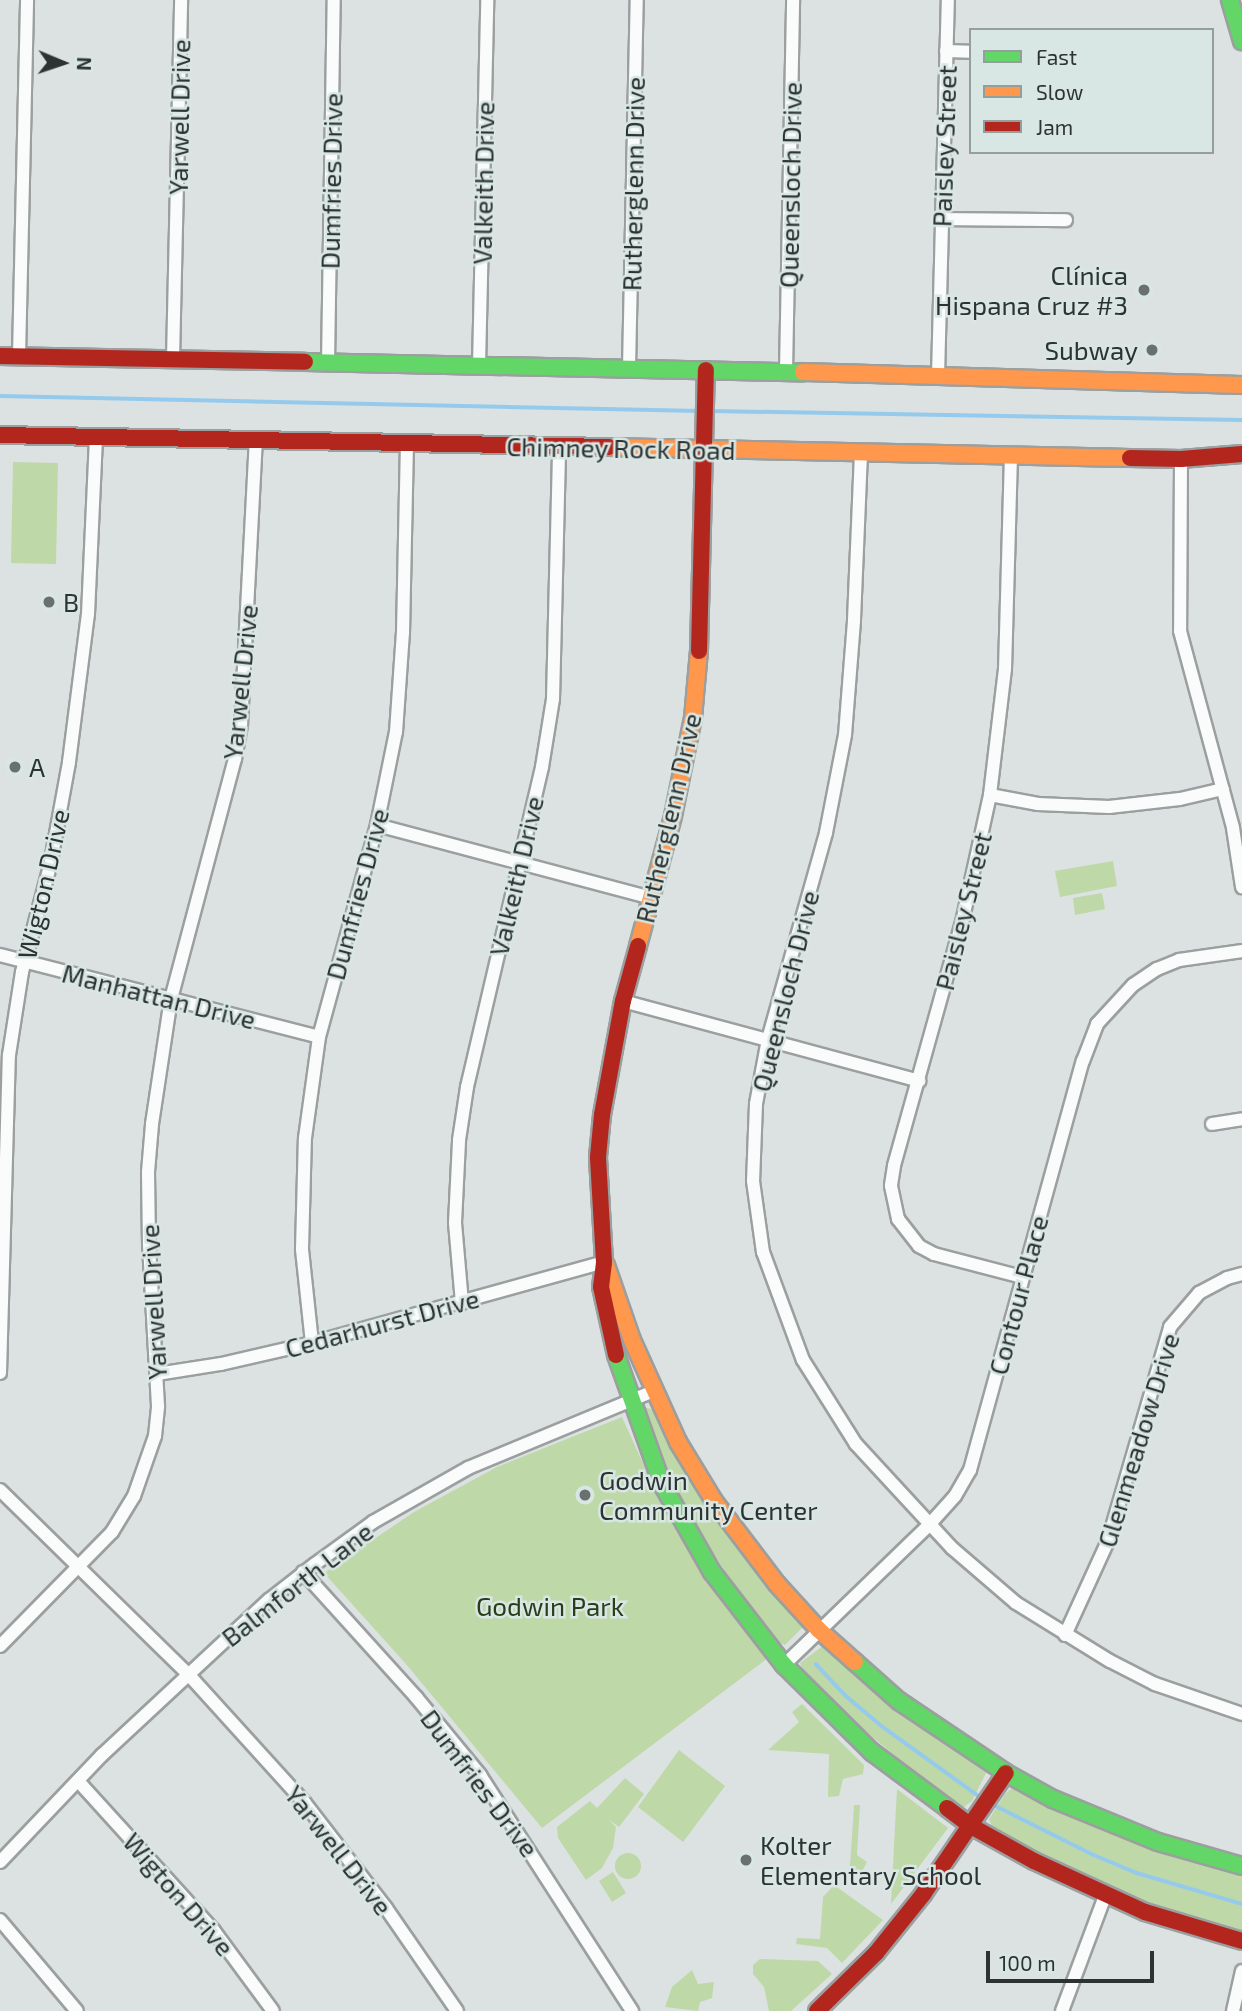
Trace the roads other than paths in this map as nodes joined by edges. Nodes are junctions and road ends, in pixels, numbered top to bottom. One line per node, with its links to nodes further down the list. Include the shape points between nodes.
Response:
1 (27, 0): 15 (street)
2 (181, 0): 16 (street, Yarwell Drive)
3 (334, 0): 17 (street, Dumfries Drive)
4 (487, 0): 18 (street, Valkeith Drive)
5 (637, 0): 19 (street, Rutherglenn Drive)
6 (793, 0): 21 (street, Queensloch Drive)
7 (948, 0): 10 (street, Paisley Street)
8 (1230, 0): 9 (street)
9 (1242, 41)
10 (946, 51): 11 (street); 12 (street, Paisley Street)
11 (969, 52)
12 (942, 219): 13 (street); 22 (street, Paisley Street)
13 (1066, 220)
14 (0, 356): 15 (street)
15 (19, 356): 16 (street)
16 (173, 359): 17 (street)
17 (328, 363): 18 (street)
18 (480, 366): 19 (street)
19 (629, 368): 20 (street)
20 (706, 370): 21 (street); 29 (street, Rutherglenn Drive)
21 (786, 371): 22 (street)
22 (938, 376): 23 (street)
23 (1242, 385)
24 (0, 435): 25 (street, Chimney Rock Road)
25 (96, 438): 26 (street, Chimney Rock Road); 42 (street, Wigton Drive, via 88,614 76,712 50,866)
26 (256, 441): 27 (street, Chimney Rock Road); 43 (street, Yarwell Drive, via 241,724)
27 (407, 444): 28 (street, Chimney Rock Road); 36 (street, Dumfries Drive, via 400,692)
28 (559, 447): 29 (street, Chimney Rock Road); 37 (street, Valkeith Drive, via 553,699)
29 (704, 450): 30 (street, Chimney Rock Road); 39 (street, Rutherglenn Drive, via 697,682 685,765)
30 (861, 453): 32 (street, Chimney Rock Road); 46 (street, Queensloch Drive, via 845,735 826,834)
31 (1242, 454): 33 (street, Chimney Rock Road)
32 (1011, 455): 33 (street, Chimney Rock Road); 35 (street, Paisley Street, via 1005,669)
33 (1181, 458): 34 (street, via 1180,631)
34 (1223, 789): 35 (street, via 1109,807 1038,804); 38 (street)
35 (990, 795): 47 (street, Paisley Street)
36 (377, 825): 37 (street); 45 (street, Dumfries Drive)
37 (519, 862): 39 (street); 53 (street, Valkeith Drive, via 459,1140 455,1223)
38 (1242, 887)
39 (652, 898): 44 (street, Rutherglenn Drive)
40 (1242, 951): 52 (street, Contour Place, via 1180,960 1157,969 1133,985 1097,1024)
41 (0, 955): 42 (street, Manhattan Drive)
42 (25, 962): 43 (street, Manhattan Drive); 55 (street, Wigton Drive, via 6,1091)
43 (171, 999): 45 (street, Manhattan Drive); 56 (street, Yarwell Drive, via 148,1171)
44 (623, 1001): 46 (street); 50 (street, Rutherglenn Drive, via 608,1070 598,1157)
45 (319, 1037): 54 (street, Dumfries Drive, via 301,1206 304,1293)
46 (768, 1039): 47 (street); 60 (street, Queensloch Drive, via 752,1181 763,1252 803,1360 856,1444)
47 (919, 1081): 52 (street, Paisley Street, via 894,1166 891,1186 898,1219 919,1246 933,1254)
48 (1242, 1119): 49 (street)
49 (1212, 1124)
50 (604, 1262): 53 (street, Cedarhurst Drive); 57 (street, Rutherglenn Drive); 58 (street, Rutherglenn Drive, via 601,1287 609,1332)
51 (1242, 1274): 64 (street, Glenmeadow Drive, via 1199,1293 1170,1327 1108,1541)
52 (1022, 1277): 60 (street, Contour Place, via 970,1470)
53 (462, 1303): 54 (street, Cedarhurst Drive)
54 (312, 1343): 56 (street, Cedarhurst Drive)
55 (0, 1373)
56 (157, 1374): 61 (street, Yarwell Drive, via 155,1436 146,1467 112,1532)
57 (654, 1391): 58 (street, Balmforth Lane); 63 (street, Rutherglenn Drive, via 713,1502)
58 (630, 1401): 62 (street, Balmforth Lane, via 468,1468 373,1522); 66 (street, Rutherglenn Drive, via 662,1484 698,1550)
59 (0, 1490): 61 (street)
60 (929, 1526): 63 (street, Contour Place); 64 (street, via 989,1581)
61 (80, 1567): 65 (street); 67 (street, Yarwell Drive)
62 (303, 1572): 67 (street, Balmforth Lane); 81 (street, Dumfries Drive, via 480,1775)
63 (819, 1630): 66 (street, Contour Place); 69 (street, Rutherglenn Drive, via 899,1701)
64 (1065, 1635): 68 (street, via 1155,1684)
65 (0, 1646)
66 (784, 1664): 71 (street, Rutherglenn Drive, via 872,1752)
67 (188, 1675): 70 (street, Balmforth Lane); 80 (street, Yarwell Drive, via 304,1802 386,1908)
68 (1242, 1713)
69 (1006, 1773): 71 (street); 73 (street, Rutherglenn Drive, via 1053,1799 1147,1838)
70 (79, 1782): 72 (street, Balmforth Lane); 79 (street, Wigton Drive, via 214,1931)
71 (971, 1826): 74 (street, Rutherglenn Drive); 82 (street, via 876,1953)
72 (0, 1862)
73 (1242, 1866)
74 (1105, 1896): 76 (street, Rutherglenn Drive); 83 (street)
75 (0, 1920): 78 (street)
76 (1242, 1941)
77 (1242, 1971): 84 (street)
78 (77, 2011)
79 (273, 2011)
80 (457, 2011)
81 (632, 2011)
82 (817, 2011)
83 (1062, 2011)
84 (1233, 2011)

